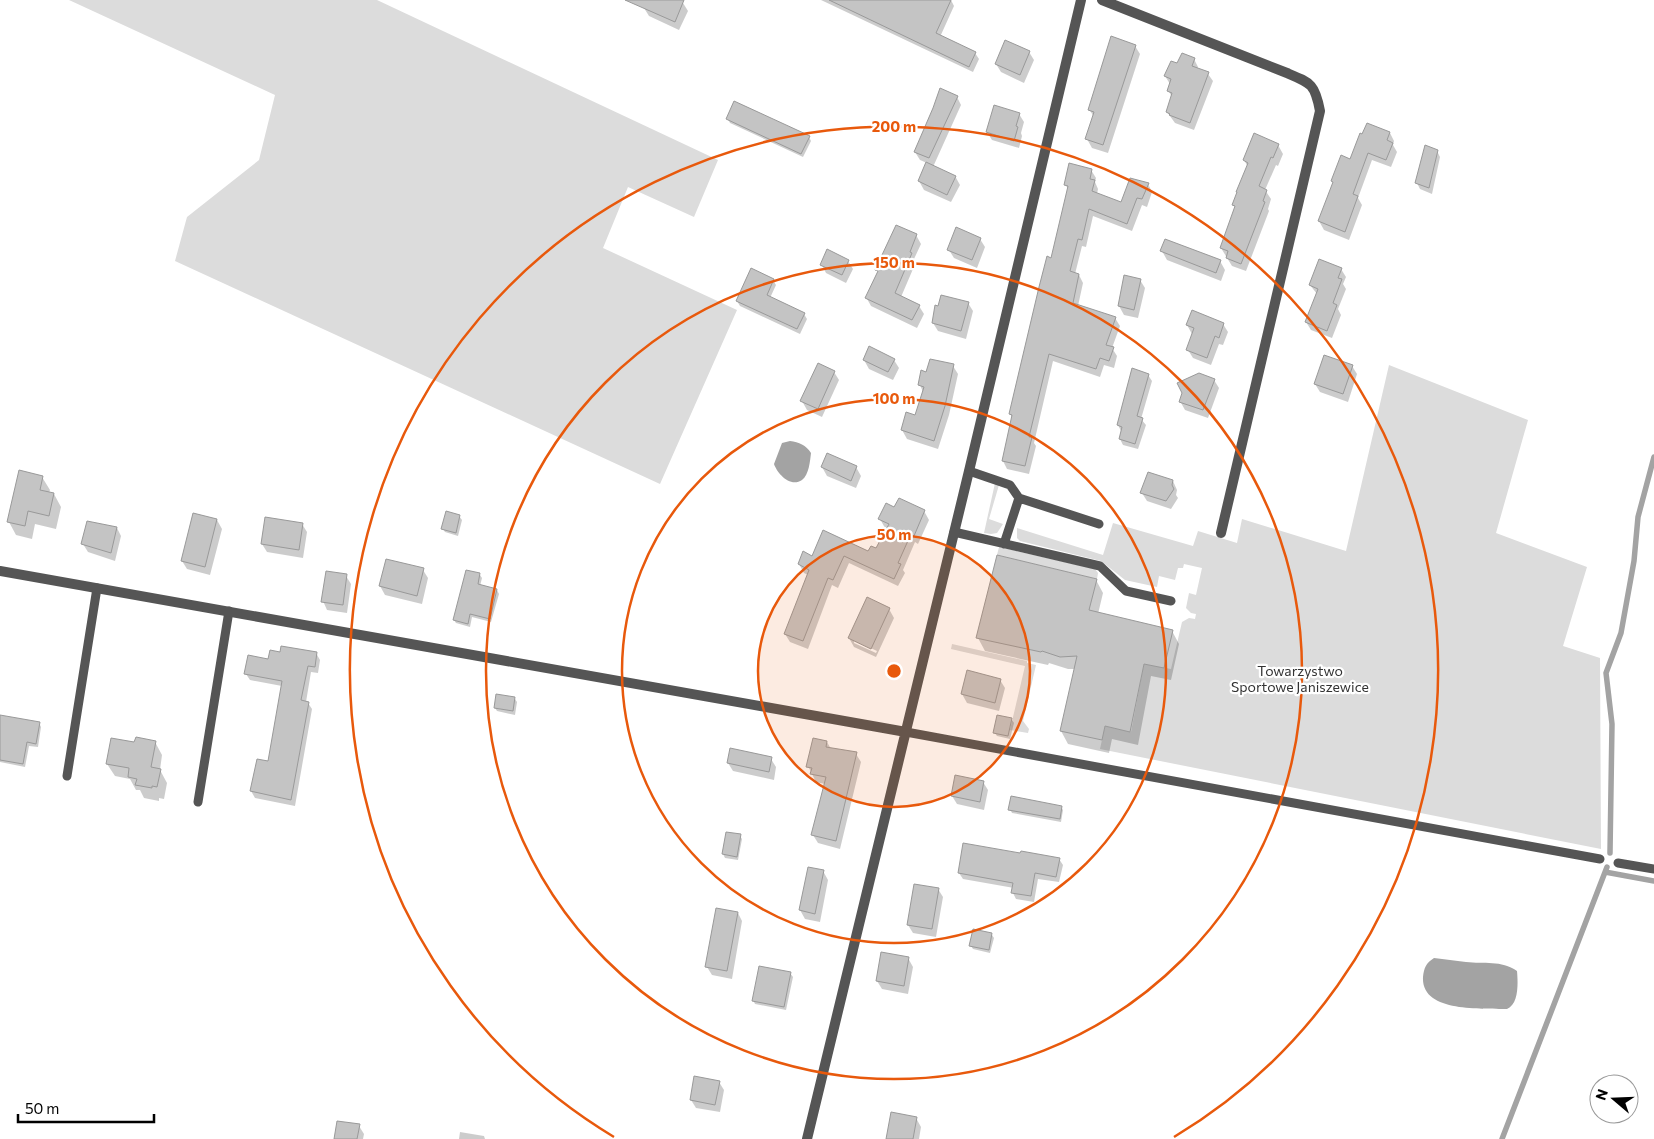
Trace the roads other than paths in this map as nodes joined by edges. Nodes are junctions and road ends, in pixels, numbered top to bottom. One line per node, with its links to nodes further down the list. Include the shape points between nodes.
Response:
1 (1081, 0): 3 (street)
2 (1102, 0): 7 (street, via 1306,81 1317,94 1320,111)
3 (969, 471): 4 (lane, via 1010,485); 6 (street)
4 (1019, 498): 5 (lane); 8 (lane)
5 (1099, 524)
6 (954, 532): 8 (lane); 13 (street)
7 (1221, 533)
8 (1004, 544): 11 (lane, via 1100,566 1126,591)
9 (0, 571): 10 (street)
10 (97, 588): 12 (street); 14 (lane)
11 (1170, 601)
12 (229, 611): 13 (street); 15 (lane)
13 (906, 732): 16 (lane); 19 (street)
14 (67, 776)
15 (198, 802)
16 (1600, 859)
17 (1618, 863): 18 (lane)
18 (1654, 869)
19 (807, 1139)

